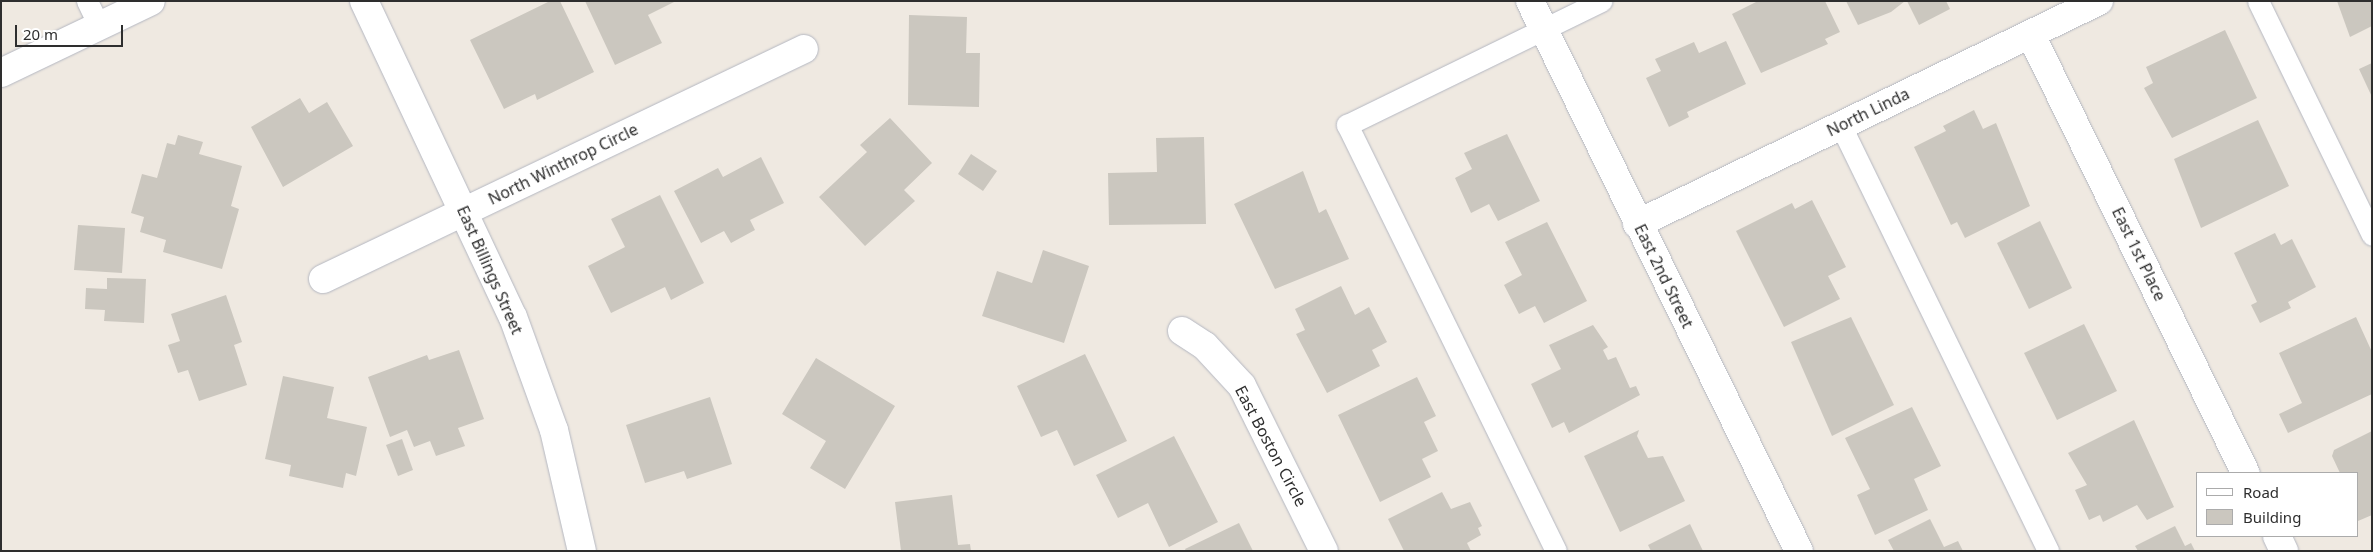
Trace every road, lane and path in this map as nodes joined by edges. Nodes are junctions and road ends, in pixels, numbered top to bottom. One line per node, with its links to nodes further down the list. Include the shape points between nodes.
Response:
1 (87, 1): 8 (lane)
2 (151, 1): 8 (street)
3 (364, 1): 14 (street, East Billings Street)
4 (1530, 1): 9 (street, East 2nd Street)
5 (1601, 1): 9 (lane)
6 (2099, 1): 10 (street, North Linda)
7 (2258, 1): 16 (lane)
8 (99, 26): 12 (street)
9 (1543, 29): 15 (street, East 2nd Street); 23 (lane, via 1347,125)
10 (2031, 35): 13 (street, North Linda); 19 (street, East 1st Place)
11 (804, 49): 14 (street, North Winthrop Circle)
12 (1, 73)
13 (1841, 126): 15 (street, North Linda); 25 (lane)
14 (464, 211): 17 (street, North Winthrop Circle); 21 (street, East Billings Street, via 535,375 554,430)
15 (1638, 224): 24 (street, East 2nd Street)
16 (2372, 235)
17 (322, 279)
18 (1182, 331): 22 (street, East Boston Circle, via 1205,346 1242,386)
19 (2246, 472)
20 (2277, 537): 26 (street)
21 (582, 551)
22 (1324, 551)
23 (1556, 551)
24 (1799, 551)
25 (2048, 551)
26 (2284, 551)

